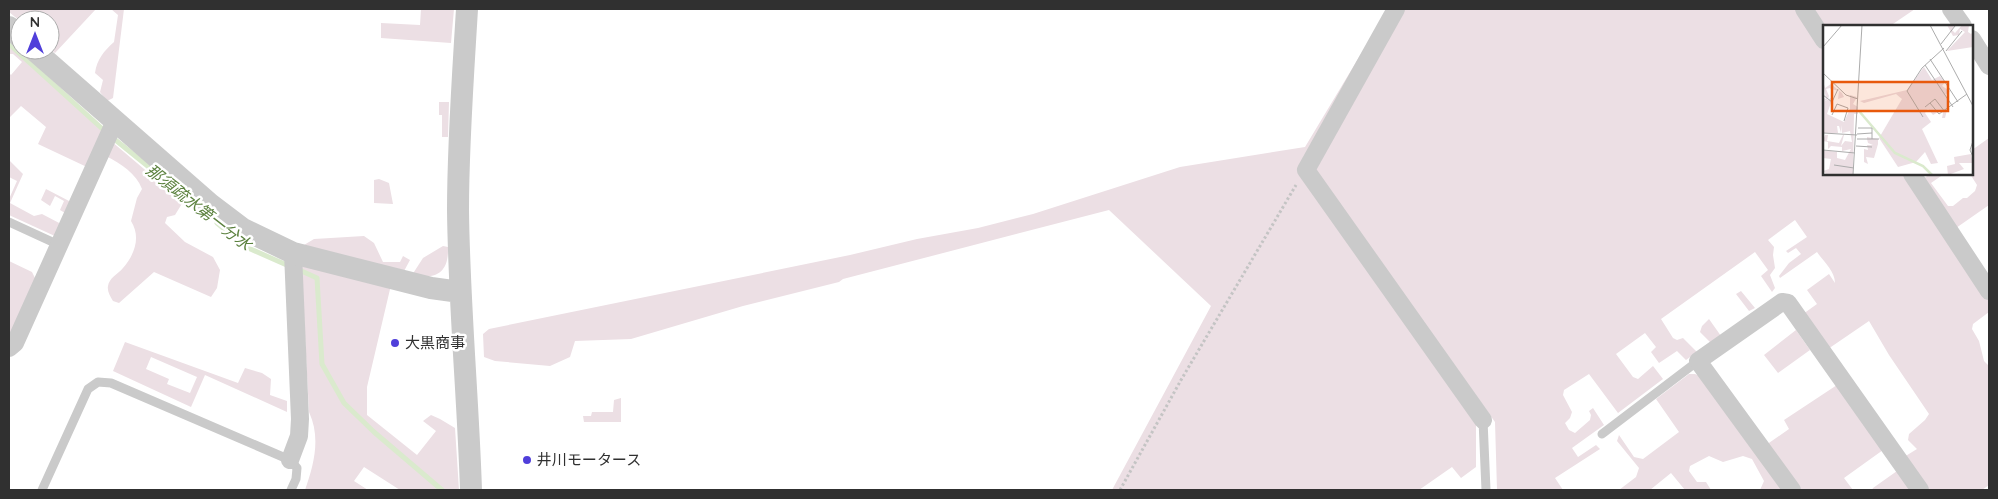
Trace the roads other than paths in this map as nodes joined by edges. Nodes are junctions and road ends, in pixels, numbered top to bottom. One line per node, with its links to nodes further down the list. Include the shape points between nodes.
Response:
1 (467, 9): 16 (street, via 459,174)
2 (1396, 9): 19 (street, via 1306,170)
3 (1804, 9): 6 (street)
4 (1952, 9): 5 (street)
5 (1962, 25)
6 (1823, 38)
7 (1973, 41): 9 (street)
8 (45, 60): 10 (street)
9 (1989, 66)
10 (115, 121): 13 (street); 14 (street, via 243,229)
11 (1913, 175): 15 (street)
12 (9, 222): 13 (lane)
13 (59, 245): 17 (street, via 16,343)
14 (294, 253): 16 (street, via 431,288); 21 (street, via 300,419 299,436)
15 (1989, 291)
16 (460, 292): 24 (street)
17 (9, 348)
18 (1698, 361): 20 (lane); 26 (street); 27 (street, via 1782,302 1788,303)
19 (1483, 420): 25 (lane)
20 (1602, 434)
21 (290, 460): 22 (lane, via 111,383 98,382 88,389); 23 (lane, via 297,468)
22 (42, 490)
23 (292, 490)
24 (471, 490)
25 (1486, 490)
26 (1792, 490)
27 (1920, 490)

